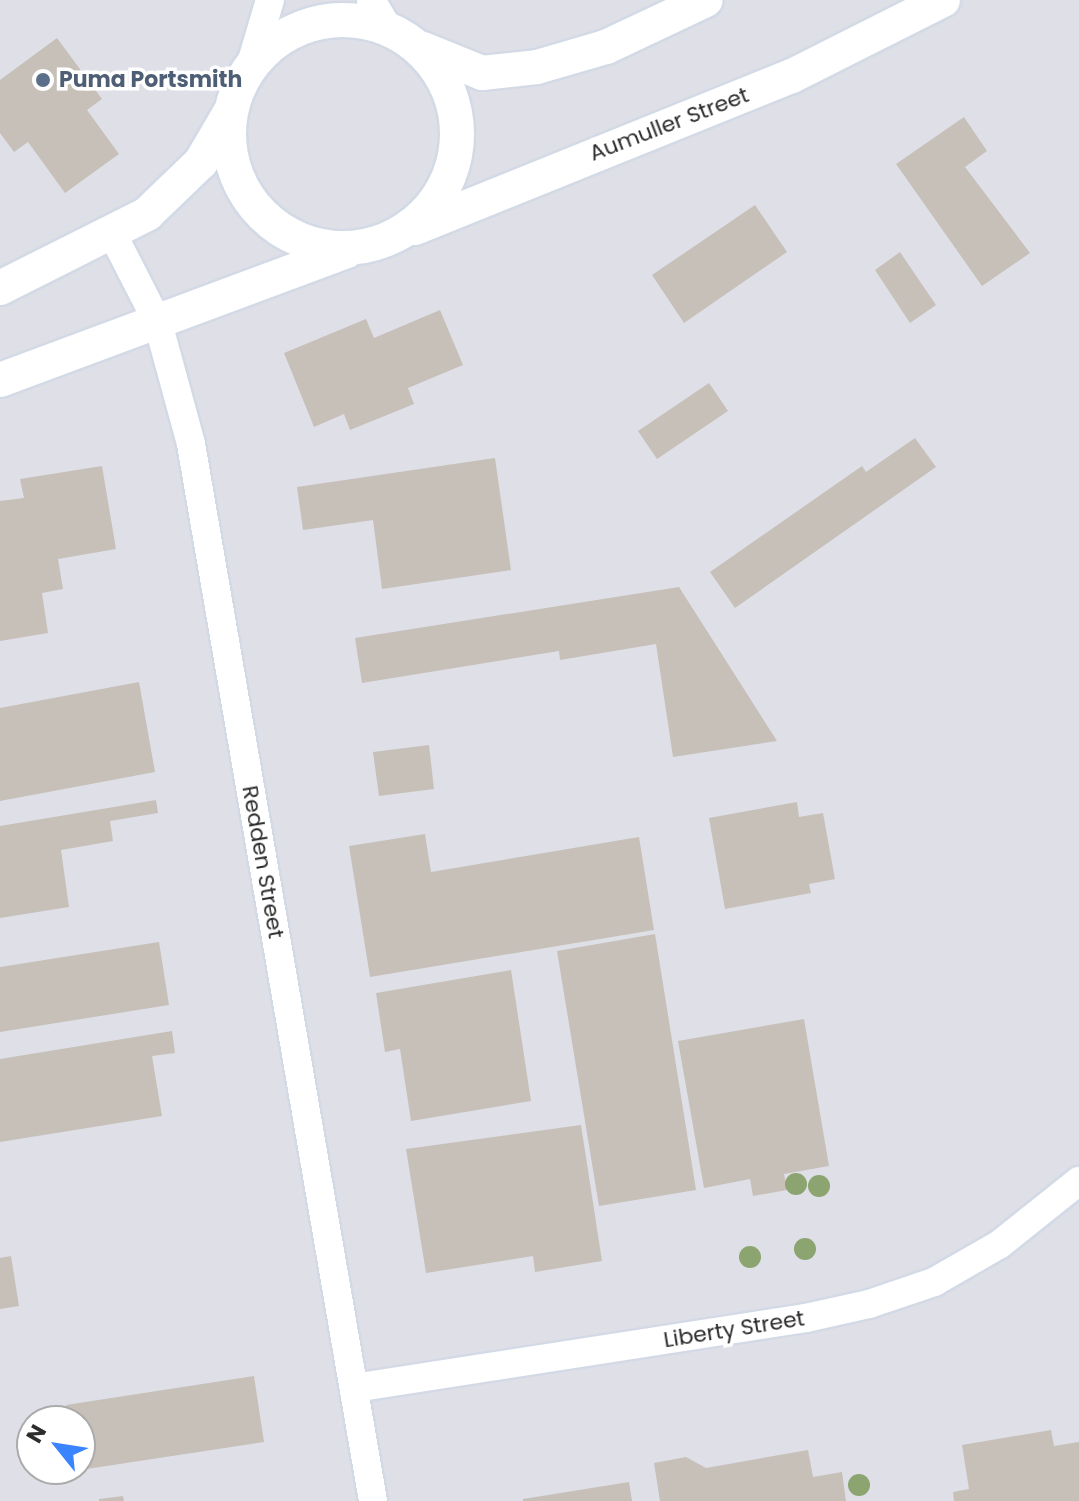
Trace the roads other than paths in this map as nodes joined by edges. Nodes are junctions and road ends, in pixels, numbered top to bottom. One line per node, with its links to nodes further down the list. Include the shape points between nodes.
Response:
1 (270, 0): 6 (street)
2 (706, 0): 5 (street, via 606,47 502,73 466,70)
3 (943, 0): 9 (street, Aumuller Street, via 792,76)
4 (379, 14): 5 (street); 6 (street, via 313,22 278,38)
5 (419, 47): 9 (street, via 443,76 456,112 457,150 445,186 422,216)
6 (251, 64): 7 (street)
7 (230, 111): 8 (street, via 201,162 173,192); 10 (street, via 231,158 238,181 258,211 285,233 307,242)
8 (113, 235): 11 (street); 12 (street, Redden Street)
9 (391, 238): 10 (street)
10 (354, 248): 12 (street)
11 (0, 288)
12 (158, 323): 13 (street); 15 (street, Redden Street, via 191,444)
13 (0, 380)
14 (1079, 1181): 15 (street, Liberty Street, via 1000,1244 934,1282 869,1304)
15 (354, 1388): 16 (street, Redden Street)
16 (373, 1501)

